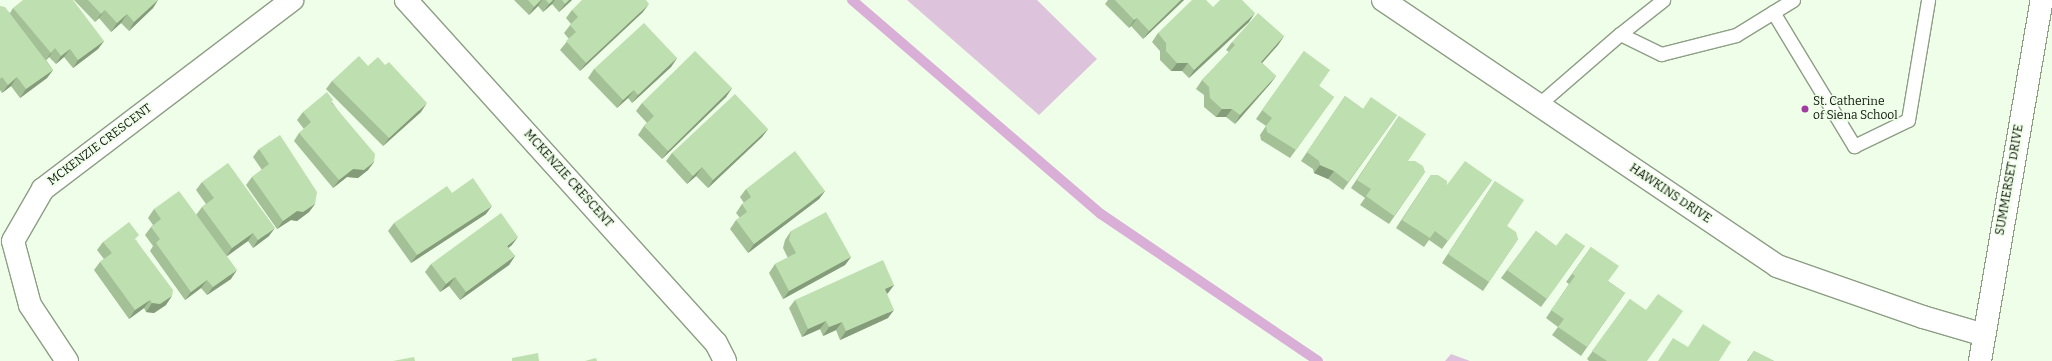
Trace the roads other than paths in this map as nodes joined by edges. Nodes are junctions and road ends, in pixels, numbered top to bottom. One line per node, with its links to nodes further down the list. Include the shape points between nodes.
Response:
1 (292, 0): 12 (street, MCKENZIE CRESCENT, via 43,188 13,241 30,305)
2 (406, 0): 13 (street, MCKENZIE CRESCENT, via 716,343)
3 (1383, 0): 10 (street, HAWKINS DRIVE)
4 (1663, 0): 9 (lane)
5 (1793, 0): 8 (lane)
6 (1928, 0): 8 (lane, via 1908,120 1854,146)
7 (2042, 0): 11 (street, SUMMERSET DRIVE)
8 (1773, 12): 9 (lane, via 1736,35 1661,54)
9 (1620, 34): 10 (lane)
10 (1538, 105): 11 (street, HAWKINS DRIVE, via 1777,266 1923,317)
11 (1984, 334): 14 (street, SUMMERSET DRIVE)
12 (67, 361)
13 (725, 361)
14 (1980, 361)

